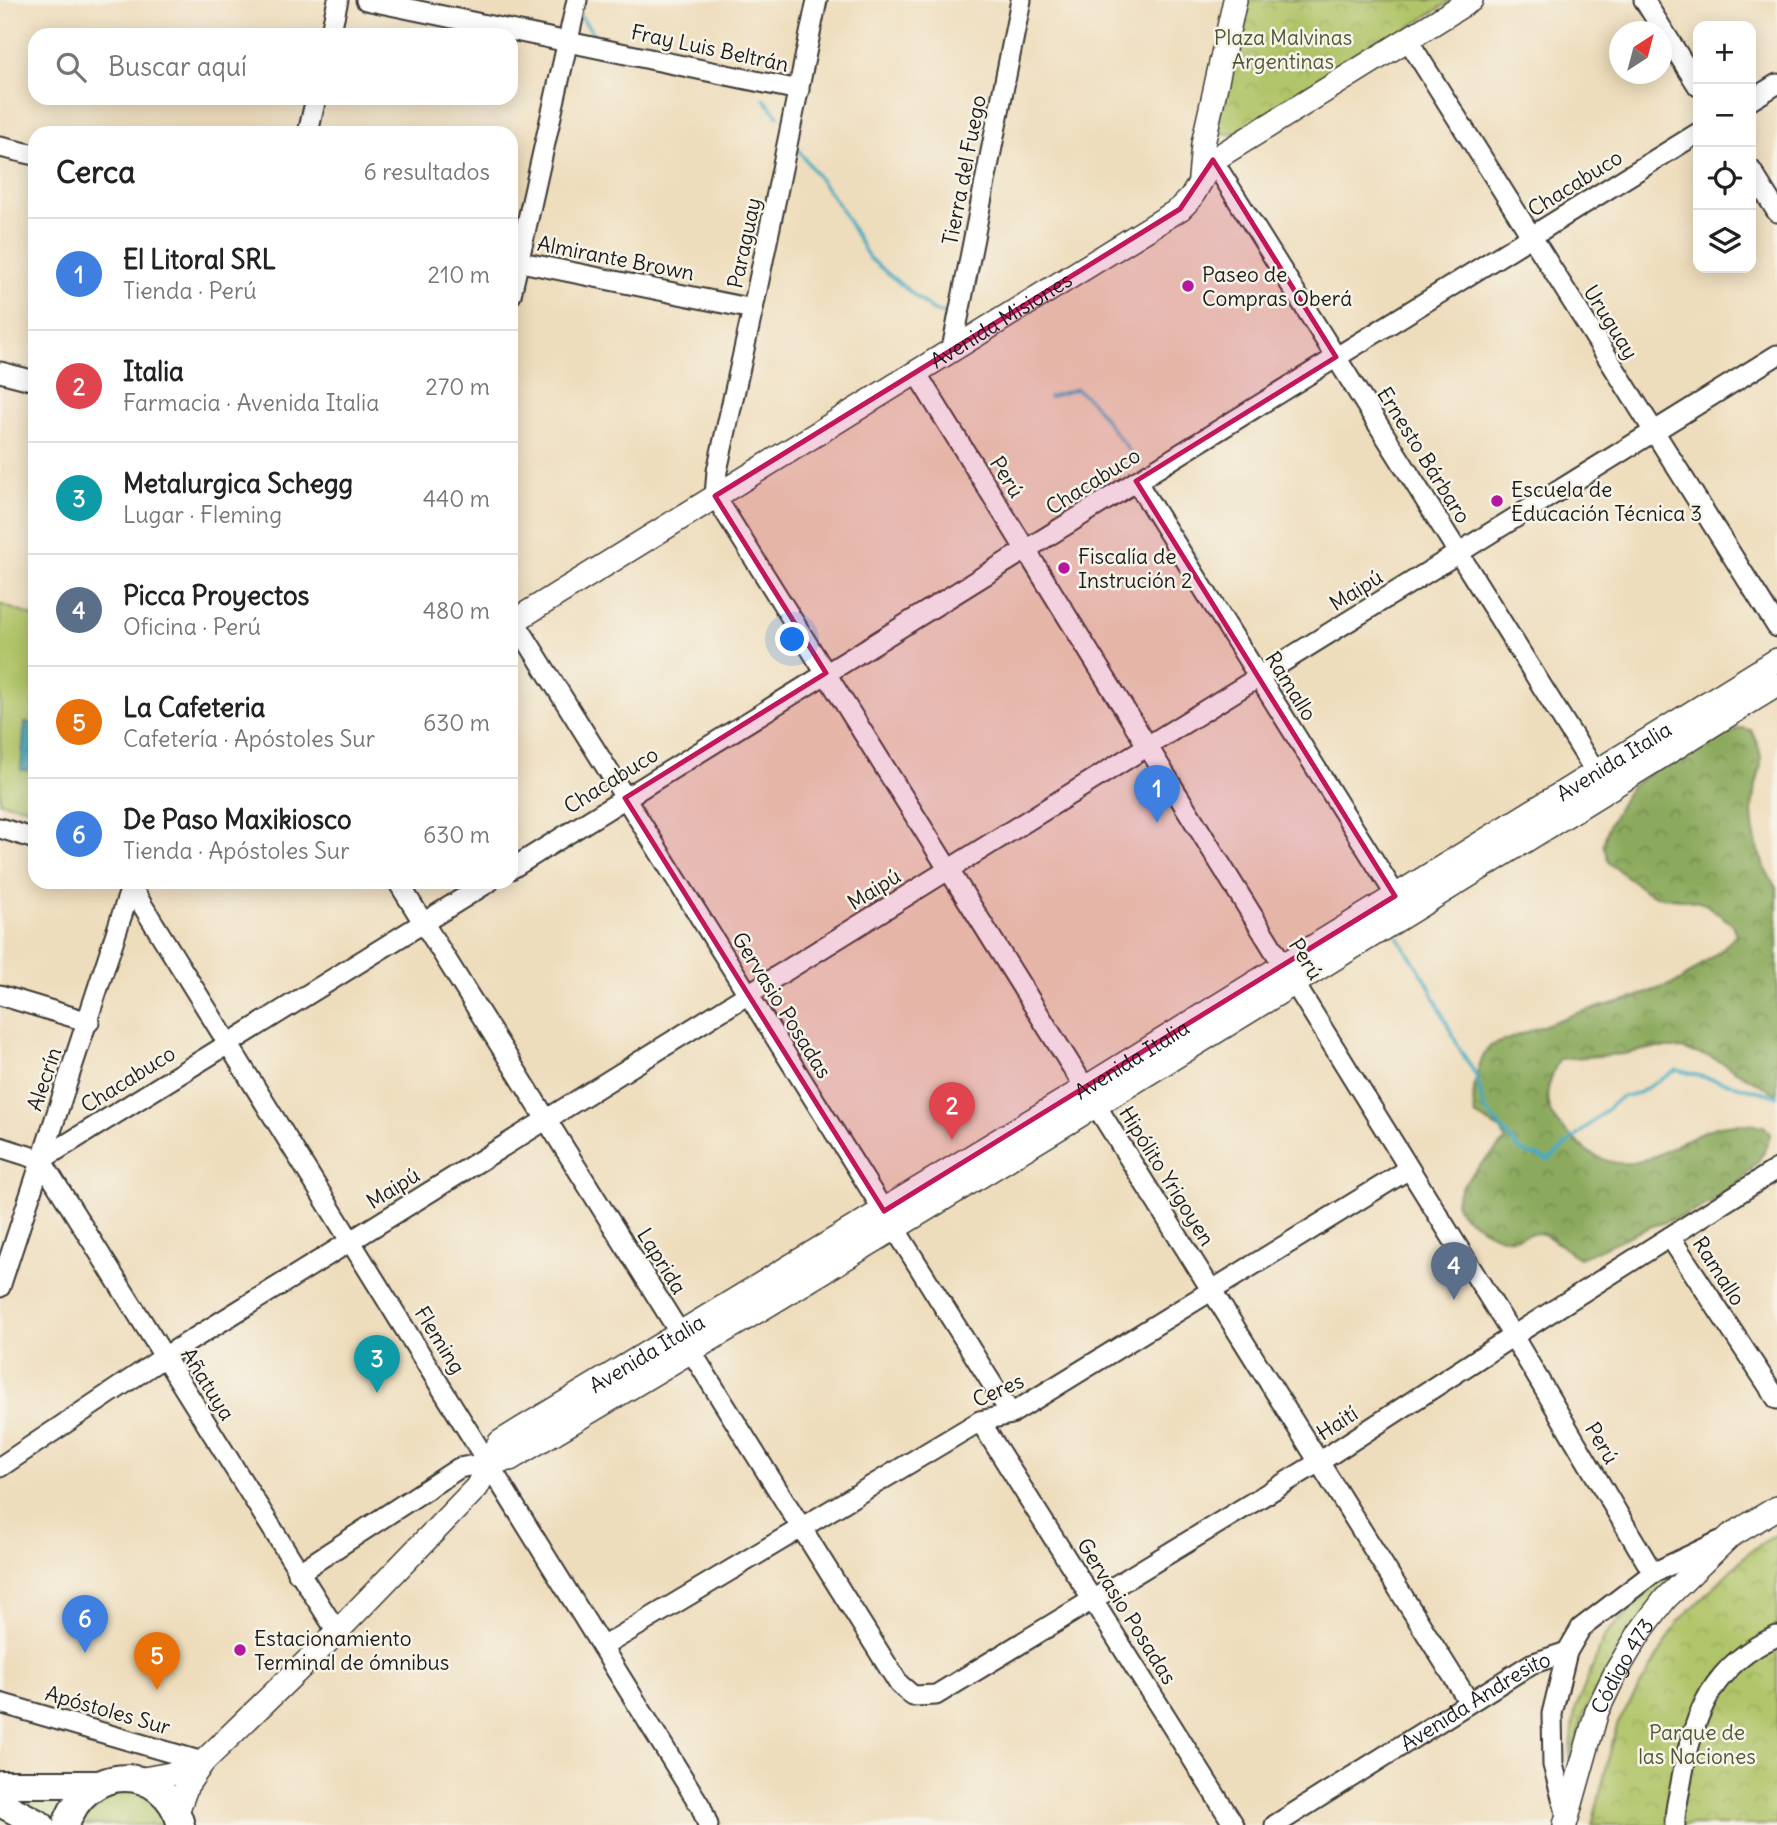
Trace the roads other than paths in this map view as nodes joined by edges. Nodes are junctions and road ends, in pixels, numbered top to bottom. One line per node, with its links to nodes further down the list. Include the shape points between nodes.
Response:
1 (338, 0): 9 (street)
2 (366, 0): 10 (street, Fray Luis Beltrán)
3 (577, 0): 13 (street)
4 (817, 0): 16 (street, Paraguay)
5 (1021, 0): 30 (street, Tierra del Fuego)
6 (1235, 0): 23 (main road)
7 (1471, 0): 12 (main road, Avenida Misiones)
8 (1644, 0): 14 (street)
9 (332, 28)
10 (504, 28)
11 (518, 31): 13 (street, Fray Luis Beltrán)
12 (1408, 40): 23 (main road, Avenida Misiones); 26 (street, Uruguay)
13 (568, 41): 16 (street, Fray Luis Beltrán); 27 (street)
14 (1697, 84)
15 (1777, 84): 17 (street)
16 (799, 90): 29 (street, Paraguay)
17 (1756, 97)
18 (314, 105): 19 (street)
19 (310, 126)
20 (1693, 136): 26 (street, Chacabuco)
21 (0, 146): 22 (street)
22 (28, 153)
23 (1205, 161): 30 (main road, Avenida Misiones, via 1191,198 1180,209); 32 (street, Ernesto Bárbaro)
24 (1756, 178): 25 (street)
25 (1777, 212)
26 (1531, 237): 32 (street, Chacabuco); 36 (street, Uruguay)
27 (518, 249)
28 (518, 262): 29 (street, Almirante Brown)
29 (753, 309): 38 (street, Paraguay)
30 (952, 349): 33 (main road, Avenida Misiones)
31 (1777, 355): 36 (street, Maipú)
32 (1336, 357): 37 (street, Chacabuco); 40 (street, Ernesto Bárbaro)
33 (915, 371): 38 (main road, Avenida Misiones); 39 (street, Perú)
34 (0, 372): 35 (street)
35 (28, 379)
36 (1653, 432): 40 (street, Maipú); 42 (street, Uruguay)
37 (1136, 481): 39 (street, Chacabuco); 46 (street, Ramallo)
38 (715, 496): 41 (main road, Avenida Misiones); 45 (street, Hipólito Yrigoyen)
39 (1026, 550): 45 (street, Chacabuco); 48 (street, Perú)
40 (1458, 553): 46 (street, Maipú); 49 (street, Ernesto Bárbaro)
41 (518, 618)
42 (1777, 627)
43 (518, 629): 50 (street, Gervasio Posadas)
44 (1777, 660): 49 (main road, Avenida Italia)
45 (826, 673): 50 (street, Chacabuco); 54 (street, Hipólito Yrigoyen)
46 (1259, 677): 48 (street, Maipú); 59 (street, Ramallo)
47 (1777, 685): 49 (main road, Avenida Italia)
48 (1147, 746): 54 (street, Maipú); 61 (street, Perú)
49 (1601, 782): 59 (main road, Avenida Italia)
50 (625, 797): 53 (street, Chacabuco); 62 (street, Gervasio Posadas)
51 (0, 828): 52 (street)
52 (28, 837)
53 (518, 865)
54 (948, 870): 62 (street, Maipú); 66 (street, Hipólito Yrigoyen)
55 (129, 889): 64 (street, Alecrín)
56 (133, 889): 65 (street, Fleming)
57 (402, 889): 60 (street, Laprida)
58 (478, 889): 60 (street, Chacabuco)
59 (1401, 905): 61 (main road, Avenida Italia)
60 (424, 923): 65 (street, Chacabuco); 67 (street, Laprida)
61 (1289, 975): 66 (main road, Avenida Italia); 70 (street, Perú)
62 (748, 994): 67 (street, Maipú); 72 (street, Gervasio Posadas)
63 (0, 995): 64 (street)
64 (89, 1022): 69 (street, Alecrín)
65 (229, 1043): 69 (street, Chacabuco); 74 (street, Fleming)
66 (1091, 1097): 72 (main road, Avenida Italia); 76 (street, Hipólito Yrigoyen)
67 (546, 1119): 74 (street, Maipú); 78 (street, Laprida)
68 (0, 1147): 69 (street)
69 (41, 1160): 75 (street, Alecrín); 79 (street, Añatuya)
70 (1409, 1169): 76 (street, Ceres); 77 (street, Perú)
71 (1777, 1169): 73 (street, Haití)
72 (889, 1220): 78 (main road, Avenida Italia); 81 (street, Gervasio Posadas)
73 (1670, 1237): 77 (street, Haití); 80 (street, Ramallo)
74 (352, 1240): 79 (street, Maipú); 83 (street, Fleming)
75 (0, 1286)
76 (1212, 1290): 81 (street, Ceres); 84 (street, Hipólito Yrigoyen)
77 (1513, 1336): 84 (street, Haití); 90 (street, Perú)
78 (686, 1343): 83 (main road, Avenida Italia, via 510,1459); 87 (street, Laprida)
79 (163, 1357): 85 (street, Maipú); 89 (street, Añatuya)
80 (1777, 1399)
81 (1011, 1414): 82 (street, Ceres)
82 (980, 1422): 87 (street, Ceres); 91 (street, Gervasio Posadas)
83 (490, 1462): 89 (street, Avenida Italia, via 459,1468); 92 (main road, via 477,1487); 94 (street, Fleming)
84 (1319, 1462): 91 (street, Haití); 98 (street, Hipólito Yrigoyen)
85 (0, 1467)
86 (1777, 1508): 88 (main road, Avenida Andresito)
87 (800, 1528): 94 (street, Ceres); 96 (street, Laprida, via 899,1684)
88 (1730, 1536): 90 (street, Avenida Andresito); 105 (main road, Código 473, via 1665,1599 1615,1672 1597,1711)
89 (299, 1573): 92 (street, Añatuya)
90 (1653, 1573): 95 (street, Avenida Andresito, via 1581,1628)
91 (1093, 1597): 96 (street, Haití, via 936,1695); 109 (street, Gervasio Posadas)
92 (337, 1632): 99 (main road)
93 (1777, 1636): 111 (street, via 1733,1664 1705,1700 1690,1739)
94 (602, 1647): 108 (street, Fleming, via 702,1807)
95 (1566, 1652): 98 (street, Avenida Andresito, via 1531,1664); 105 (street, via 1552,1714 1553,1765)
96 (913, 1696)
97 (2, 1699): 99 (street, Apóstoles Sur)
98 (1469, 1702): 110 (street, Avenida Andresito)
99 (203, 1762): 100 (main road); 104 (main road, via 187,1785)
100 (138, 1780): 102 (highway, via 111,1779); 104 (highway, via 167,1798)
101 (0, 1784): 102 (highway)
102 (97, 1784): 107 (highway, via 82,1795)
103 (0, 1802): 106 (highway)
104 (179, 1819)
105 (1566, 1821)
106 (41, 1825)
107 (66, 1825)
108 (708, 1825)
109 (1234, 1825)
110 (1275, 1825)
111 (1675, 1825)

